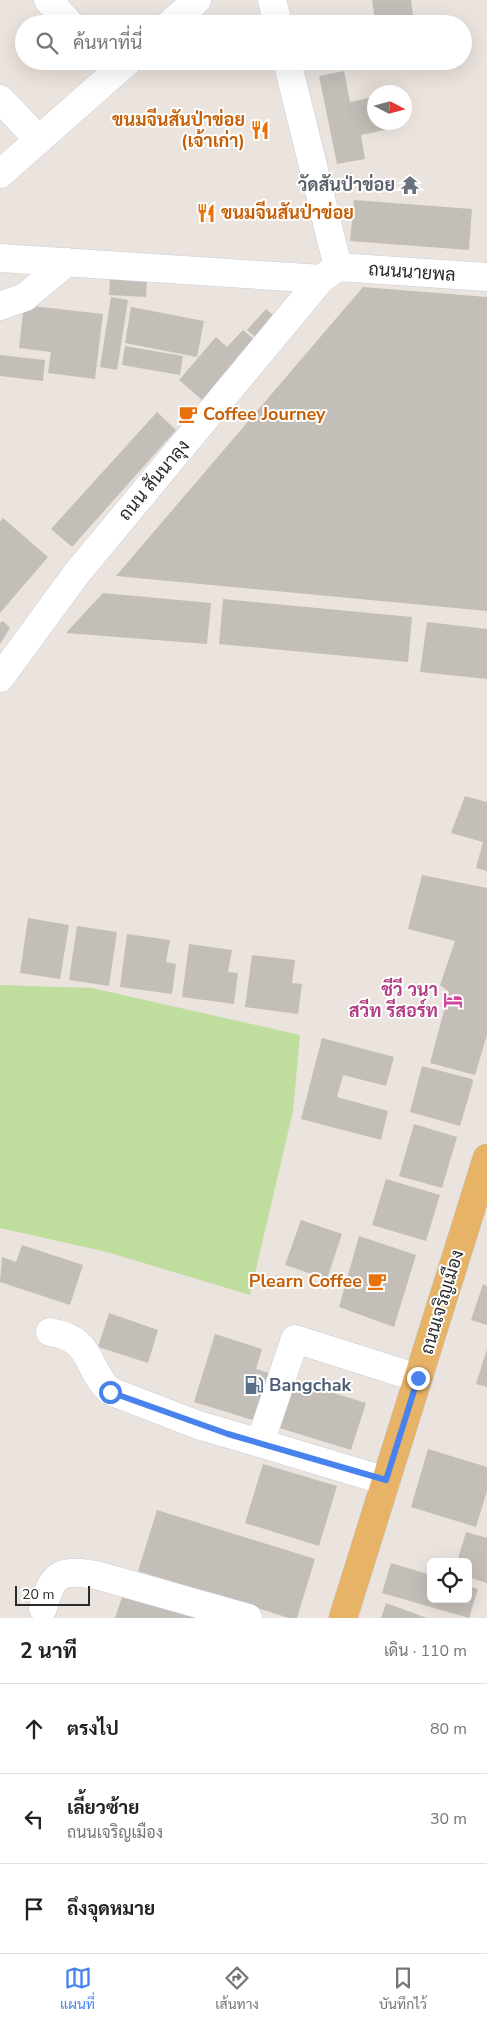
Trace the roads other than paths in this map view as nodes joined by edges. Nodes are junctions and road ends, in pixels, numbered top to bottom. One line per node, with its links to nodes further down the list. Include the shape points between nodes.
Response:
1 (48, 0): 4 (street)
2 (197, 0): 5 (street)
3 (272, 0): 6 (street)
4 (62, 15)
5 (180, 15)
6 (276, 15)
7 (110, 70): 10 (street)
8 (289, 70): 14 (street)
9 (0, 99): 10 (street)
10 (39, 140): 11 (street)
11 (0, 174)
12 (0, 258): 13 (street, ถนนนายพล)
13 (67, 262): 14 (street, ถนนนายพล); 16 (street, via 25,298)
14 (329, 273): 15 (street, ถนนนายพล); 17 (street, ถนน สันนาลุง, via 77,573)
15 (487, 277)
16 (0, 306)
17 (0, 678)
18 (487, 1158): 20 (main road, ถนนเจริญเมือง)
19 (50, 1332): 21 (street, via 76,1339 110,1392)
20 (418, 1378): 21 (street, via 295,1339); 22 (main road, ถนนเจริญเมือง)
21 (260, 1444): 22 (street)
22 (386, 1480): 25 (main road, ถนนเจริญเมือง)
23 (43, 1608): 24 (street, via 49,1585 57,1576 79,1572 96,1574)
24 (248, 1618)
25 (343, 1618)

